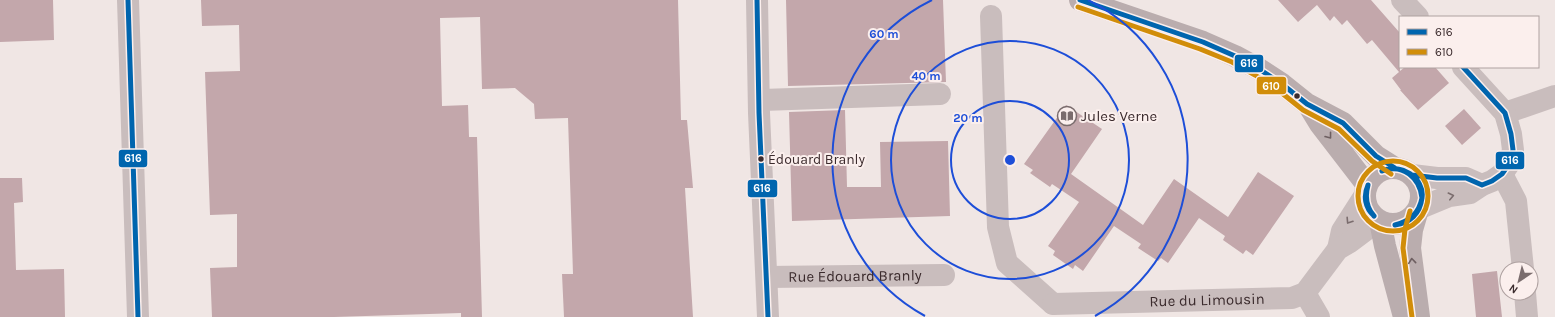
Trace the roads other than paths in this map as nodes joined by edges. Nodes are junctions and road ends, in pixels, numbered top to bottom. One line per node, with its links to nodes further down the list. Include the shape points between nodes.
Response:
1 (128, 0): 26 (street)
2 (757, 0): 10 (street)
3 (1080, 0): 11 (street, via 1203,42 1235,56 1265,73)
4 (1402, 0): 6 (street)
5 (991, 16): 25 (street, via 998,228 1007,263)
6 (1417, 16)
7 (1464, 68): 12 (street)
8 (940, 94): 10 (street)
9 (1555, 96): 12 (street)
10 (759, 100): 22 (street)
11 (1307, 104): 13 (street, via 1344,124 1376,156); 16 (street, one-way to 16)
12 (1504, 113): 14 (street, via 1513,150 1509,164)
13 (1404, 171): 15 (street, via 1437,178 1466,178); 16 (street, via 1381,170 1375,174); 17 (street, via 1420,187 1422,201)
14 (1502, 174): 15 (street); 20 (street, via 1516,201)
15 (1482, 185): 17 (street, one-way to 15, via 1449,196 1470,193)
16 (1366, 190): 18 (street, via 1368,210); 19 (street, one-way to 19, via 1340,235)
17 (1418, 210): 18 (street, via 1404,223 1396,225); 30 (street, one-way to 17, via 1410,248)
18 (1379, 221): 19 (street); 29 (street)
19 (1338, 249): 23 (street)
20 (1522, 261)
21 (944, 275): 22 (street, Rue Édouard Branly)
22 (767, 276): 27 (street)
23 (1305, 293): 25 (street, Rue du Limousin, via 1292,298); 28 (street)
24 (1526, 301): 31 (street)
25 (1049, 311)
26 (138, 317)
27 (768, 317)
28 (1318, 317)
29 (1404, 317)
30 (1419, 317)
31 (1527, 317)

